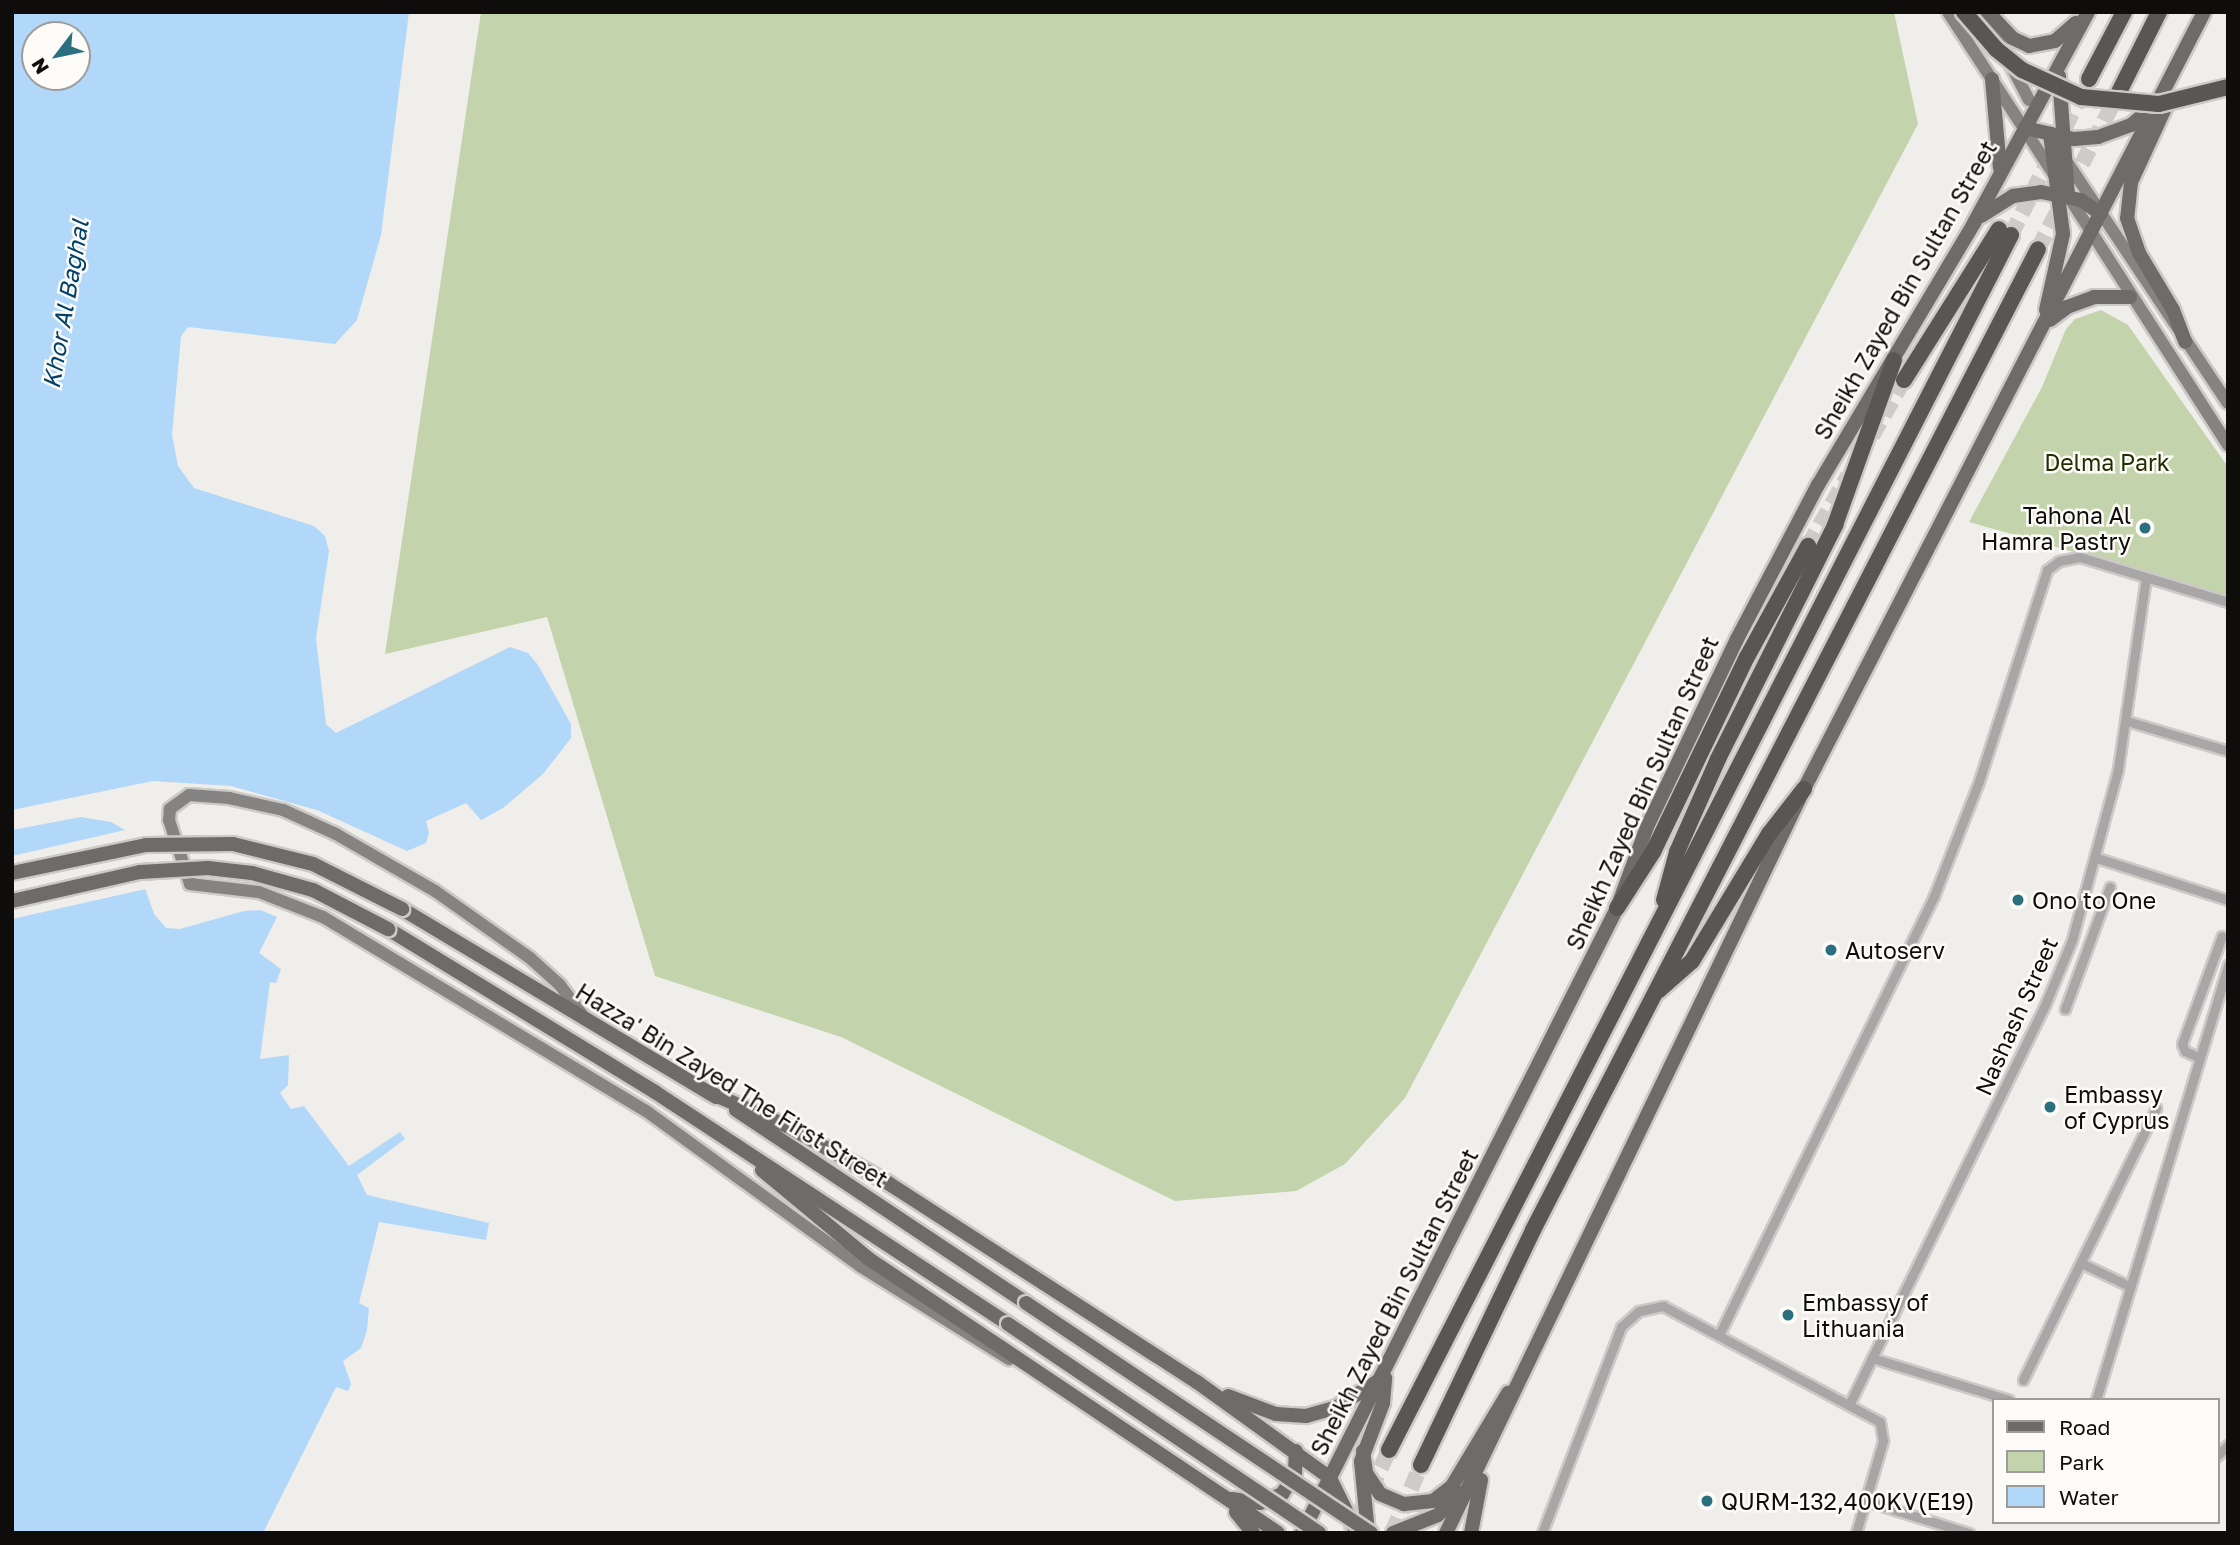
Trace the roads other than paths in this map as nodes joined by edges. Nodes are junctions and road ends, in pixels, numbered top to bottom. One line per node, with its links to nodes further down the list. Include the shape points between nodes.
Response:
1 (1948, 12): 10 (street)
2 (1964, 12): 12 (highway, bridge, via 1996,49 2022,70 2081,97 2159,104)
3 (1986, 12): 4 (main road, via 2011,38 2038,47 2056,41); 15 (street)
4 (2087, 12): 9 (main road, Sheikh Zayed Bin Sultan Street)
5 (2123, 12): 11 (highway)
6 (2160, 12): 13 (highway)
7 (2204, 12): 8 (main road)
8 (2184, 53): 14 (main road); 28 (main road, via 2172,94 2132,182 2127,218 2139,253 2168,300)
9 (2059, 62): 15 (main road, Sheikh Zayed Bin Sultan Street); 17 (main road)
10 (1992, 79): 16 (street); 19 (main road, via 2000,129)
11 (2089, 79)
12 (2228, 87)
13 (2117, 96)
14 (2158, 102): 17 (main road, via 2131,125 2109,134); 22 (main road)
15 (2031, 104): 16 (main road, Sheikh Zayed Bin Sultan Street); 17 (street)
16 (2025, 128): 17 (main road); 19 (main road, Sheikh Zayed Bin Sultan Street); 20 (street)
17 (2056, 136): 18 (main road); 20 (main road)
18 (2065, 159): 21 (main road); 22 (street)
19 (1999, 174): 23 (main road, Sheikh Zayed Bin Sultan Street)
20 (2056, 176): 21 (main road)
21 (2063, 195): 22 (main road); 23 (main road, via 2013,197); 24 (street); 27 (main road, via 2062,247)
22 (2101, 214): 24 (main road); 28 (street)
23 (1974, 223): 29 (main road, Sheikh Zayed Bin Sultan Street)
24 (2091, 235): 26 (street); 27 (main road)
25 (2038, 249): 52 (highway)
26 (2130, 297): 27 (main road, via 2080,301); 32 (street)
27 (2044, 326): 38 (main road)
28 (2185, 342): 31 (street)
29 (1894, 360): 44 (main road, Sheikh Zayed Bin Sultan Street, via 1818,485 1737,639 1647,827); 45 (highway, via 1856,455 1835,525 1734,724 1677,852)
30 (1904, 380): 45 (highway, via 2005,232)
31 (2228, 403)
32 (2228, 444)
33 (1808, 546): 44 (highway, via 1759,634 1653,852)
34 (2146, 578): 35 (street); 36 (street, Nashash Street); 61 (street, via 2073,557 2059,561 2043,576 1979,781 1934,896)
35 (2228, 602)
36 (2127, 721): 37 (street); 39 (street, Nashash Street)
37 (2228, 751)
38 (1804, 789): 52 (highway, via 1778,821 1692,961); 67 (main road, via 1697,1003)
39 (2097, 858): 42 (street); 47 (street, Nashash Street)
40 (12, 873): 54 (main road, Hazza' Bin Zayed The First Street, bridge, via 146,845 233,844 313,864 402,909)
41 (2110, 887): 48 (street)
42 (2228, 900)
43 (12, 901): 58 (main road, Hazza' Bin Zayed The First Street, bridge, via 140,872 208,868 262,875 313,890 388,929)
44 (1617, 908): 64 (main road, Sheikh Zayed Bin Sultan Street)
45 (1664, 912): 71 (highway)
46 (2222, 936): 50 (street)
47 (2072, 940): 48 (street); 62 (street, Nashash Street, via 2045,1005)
48 (2089, 946): 53 (street)
49 (2228, 965): 51 (street)
50 (2209, 972): 51 (street); 55 (street, via 2182,1044 2185,1051)
51 (2223, 981): 55 (street)
52 (1655, 992): 75 (highway, via 1533,1230)
53 (2066, 1009)
54 (584, 1017): 56 (main road, Hazza' Bin Zayed The First Street); 63 (street, via 551,975 492,930 405,873 313,822 265,805 212,796 184,796 170,809 169,820 190,884 259,892 323,917 646,1111 860,1266 968,1337)
55 (2200, 1058): 60 (street)
56 (708, 1093): 66 (main road, via 777,1121 888,1183); 85 (main road, Hazza' Bin Zayed The First Street, bridge)
57 (2156, 1108): 59 (street)
58 (744, 1151): 63 (main road, via 824,1226); 83 (main road, Hazza' Bin Zayed The First Street, bridge)
59 (2081, 1263): 60 (street); 65 (street)
60 (2131, 1287): 69 (street)
61 (1720, 1333): 70 (street); 79 (street, via 1663,1306 1629,1318 1616,1338)
62 (1872, 1358): 68 (street); 70 (street, Nashash Street)
63 (1025, 1366): 77 (main road)
64 (1384, 1377): 66 (main road, via 1337,1407 1296,1416 1266,1412); 73 (main road, via 1383,1403); 76 (main road, Sheikh Zayed Bin Sultan Street)
65 (2024, 1380)
66 (1197, 1382): 72 (main road)
67 (1520, 1384): 73 (main road, via 1494,1412 1452,1486 1433,1501 1404,1504 1380,1494 1366,1473); 74 (main road)
68 (2002, 1398)
69 (2097, 1398)
70 (1850, 1402): 78 (street, via 1875,1417 1883,1428)
71 (1389, 1450)
72 (1296, 1451): 76 (main road); 77 (main road, via 1295,1474 1275,1498 1252,1503)
73 (1363, 1451): 85 (main road, via 1360,1480)
74 (1485, 1458): 86 (main road, via 1445,1510); 87 (main road); 88 (main road)
75 (1421, 1465)
76 (1330, 1478): 82 (main road, Sheikh Zayed Bin Sultan Street); 84 (main road)
77 (1220, 1496): 80 (main road); 81 (main road)
78 (1866, 1501): 89 (street); 90 (street)
79 (1545, 1532)
80 (1253, 1533)
81 (1278, 1533)
82 (1302, 1533)
83 (1319, 1533)
84 (1357, 1533)
85 (1369, 1533)
86 (1393, 1533)
87 (1446, 1533)
88 (1471, 1533)
89 (1856, 1533)
90 (1969, 1533)

